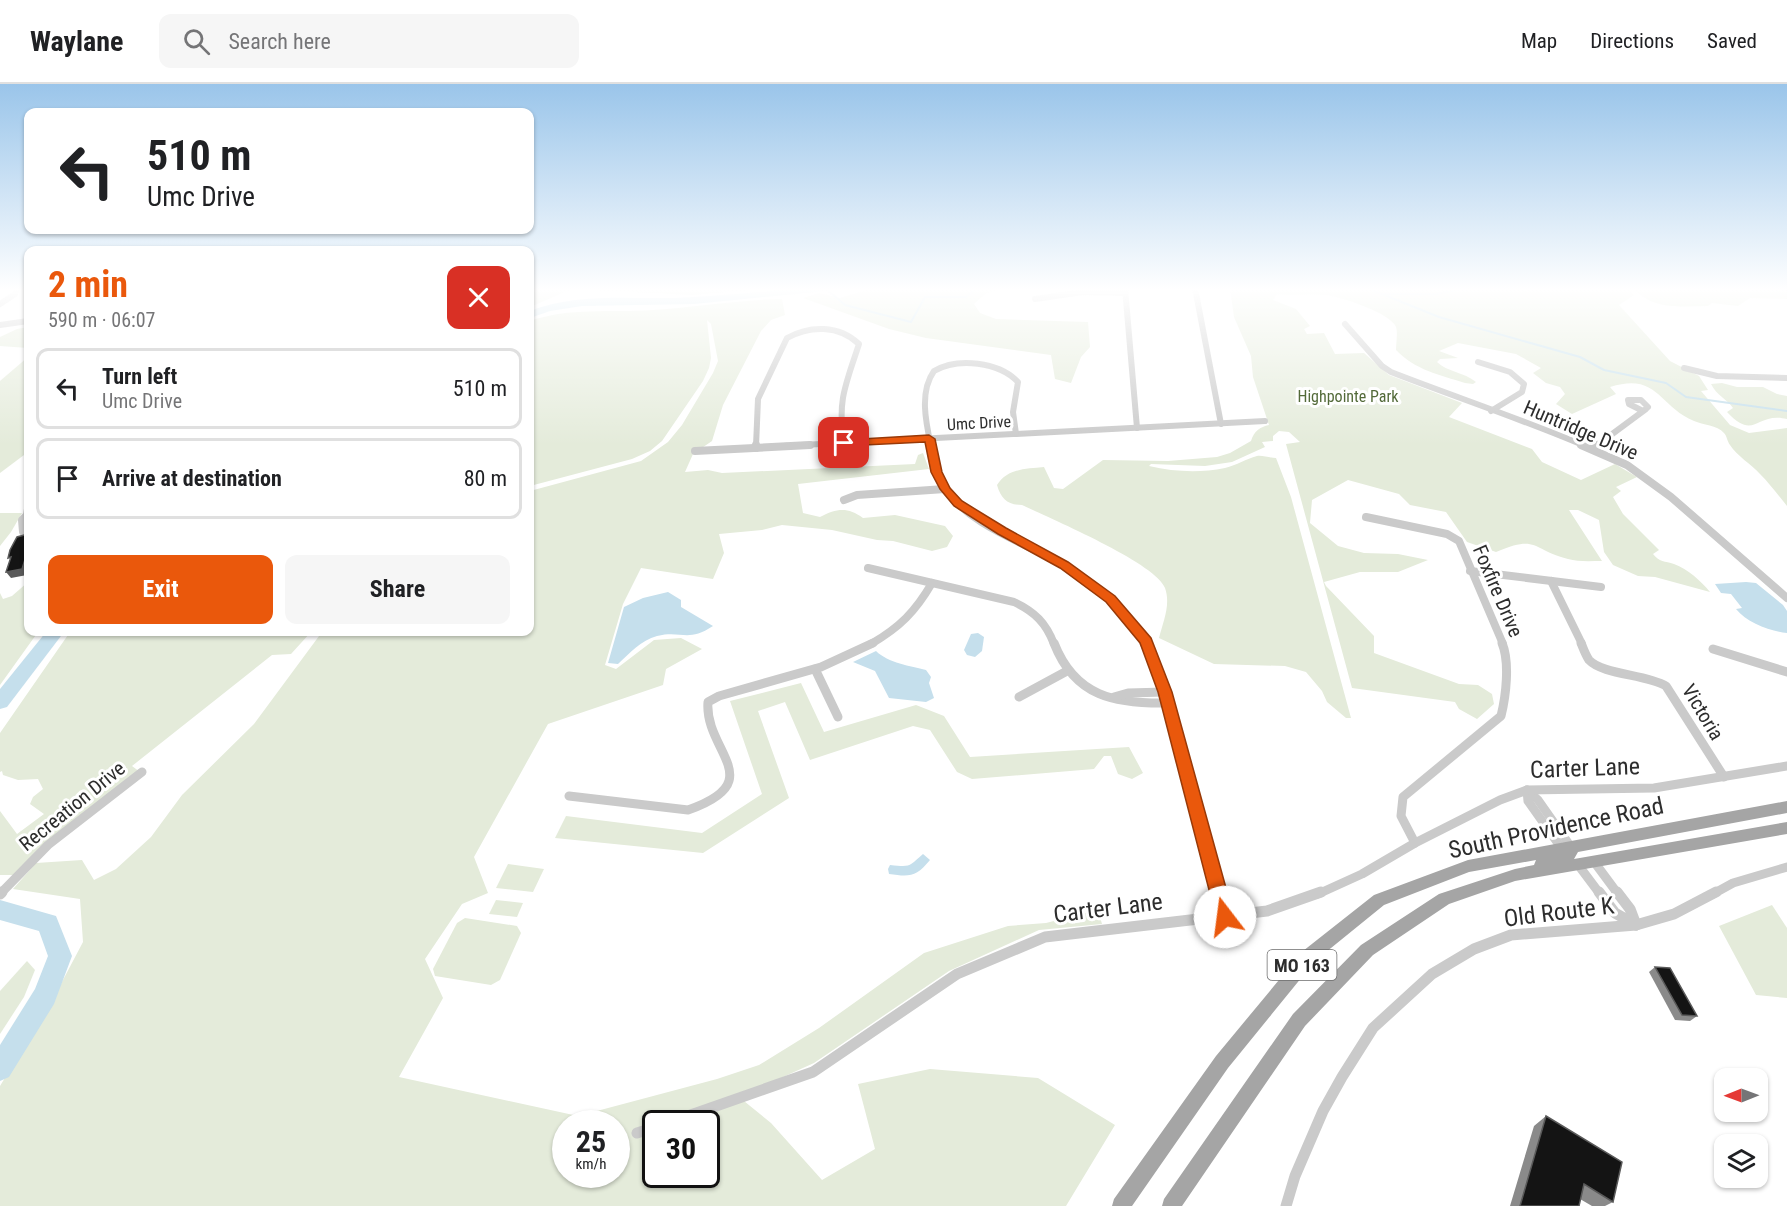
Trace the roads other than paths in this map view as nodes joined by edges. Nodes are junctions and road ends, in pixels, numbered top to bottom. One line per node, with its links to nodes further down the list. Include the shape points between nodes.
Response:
1 (787, 340): 17 (street, via 759,399)
2 (853, 340): 16 (street, via 859,345 841,401)
3 (1129, 340): 13 (street)
4 (1205, 340): 12 (street)
5 (1359, 340): 9 (street, Huntridge Drive, via 1391,372)
6 (1478, 362): 9 (street, via 1510,372 1524,384 1522,392)
7 (1684, 368): 8 (street, via 1706,375)
8 (1787, 378)
9 (1491, 411): 18 (street, Huntridge Drive)
10 (1643, 411): 18 (street)
11 (1265, 421): 12 (street, Umc Drive)
12 (1221, 424): 13 (street, Umc Drive)
13 (1137, 428): 14 (street, Umc Drive)
14 (1016, 434): 15 (street, Umc Drive); 15 (street, via 1011,421 1018,387 1015,377 1001,369 960,364 940,367 930,376 924,411)
15 (929, 439): 16 (street, Umc Drive); 20 (street, via 936,472)
16 (844, 443): 17 (street, Umc Drive)
17 (756, 448): 19 (street, Umc Drive)
18 (1593, 449): 28 (street, Huntridge Drive, via 1647,478)
19 (695, 451)
20 (945, 489): 21 (street, via 857,495); 33 (street, via 974,515 1064,565 1110,599 1146,642)
21 (844, 500)
22 (1366, 517): 24 (street, Foxfire Drive, via 1454,537 1462,545)
23 (868, 568): 26 (street)
24 (1470, 571): 25 (street); 46 (street, Foxfire Drive, via 1506,652 1504,705 1501,716 1483,733 1403,797 1399,811)
25 (1551, 581): 27 (street); 40 (street, Victoria, via 1589,660 1602,668 1654,679 1666,686)
26 (932, 583): 30 (street, via 912,614 896,628); 31 (street, via 1030,608 1049,627)
27 (1601, 586)
28 (1787, 598)
29 (1713, 649): 32 (street)
30 (815, 669): 37 (street); 42 (street, via 708,702 708,713 730,772 726,789 707,805 688,810)
31 (1067, 671): 34 (street); 35 (street, via 1089,688)
32 (1787, 672)
33 (1165, 692): 35 (street); 36 (street)
34 (1019, 697)
35 (1114, 697): 36 (street, via 1128,703)
36 (1168, 704): 52 (street)
37 (838, 717)
38 (1787, 766): 40 (street, Carter Lane)
39 (142, 772): 51 (street, Recreation Drive, via 62,834)
40 (1724, 777): 41 (street, Carter Lane, via 1654,788)
41 (1527, 790): 46 (street, Carter Lane); 47 (street, via 1528,801)
42 (569, 796)
43 (1787, 807): 45 (main road, South Providence Road / MO 163)
44 (1787, 828): 48 (main road, South Providence Road / MO 163)
45 (1635, 836): 47 (main road, South Providence Road / MO 163); 48 (main road, via 1634,841 1585,852)
46 (1415, 843): 52 (street, Carter Lane, via 1362,874 1301,901)
47 (1566, 848): 50 (main road, via 1571,852 1562,859 1519,869); 57 (main road, South Providence Road / MO 163, via 1468,866 1379,900 1309,956 1222,1062)
48 (1587, 864): 50 (main road, South Providence Road / MO 163); 53 (street, via 1630,909); 53 (street, via 1615,913)
49 (1787, 867): 53 (street, Old Route K, via 1733,883 1674,914)
50 (1515, 875): 58 (main road, South Providence Road / MO 163, via 1444,899 1367,950 1299,1020)
51 (0, 894)
52 (1225, 917): 54 (street, Carter Lane, via 1046,937 957,974 813,1072)
53 (1636, 925): 59 (street, Old Route K, via 1510,935 1474,949 1432,974 1373,1028 1342,1077 1323,1111)
54 (705, 1110)
55 (642, 1132): 56 (street)
56 (638, 1133)
57 (1121, 1206)
58 (1171, 1206)
59 (1286, 1206)

